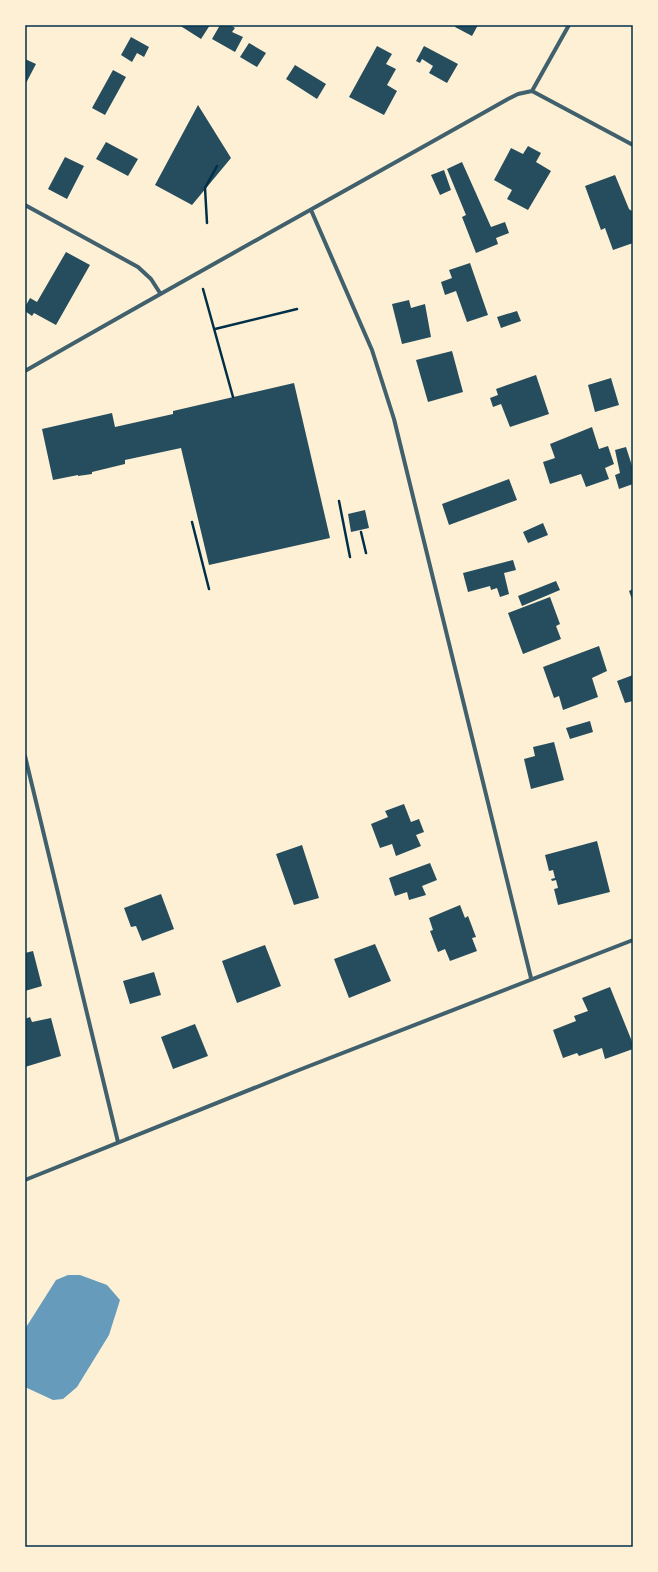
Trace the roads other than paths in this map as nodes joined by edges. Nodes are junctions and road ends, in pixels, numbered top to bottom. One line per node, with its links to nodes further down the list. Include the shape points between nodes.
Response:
1 (569, 25): 2 (street)
2 (532, 91): 3 (street); 5 (street, via 508,99)
3 (633, 146)
4 (25, 205): 6 (street, via 138,267 151,279)
5 (311, 210): 6 (street); 10 (street, via 372,350 394,419)
6 (160, 293): 7 (street)
7 (25, 371)
8 (25, 756): 11 (street)
9 (633, 940): 10 (street)
10 (531, 978): 11 (street)
11 (118, 1142): 12 (street)
12 (25, 1180)

